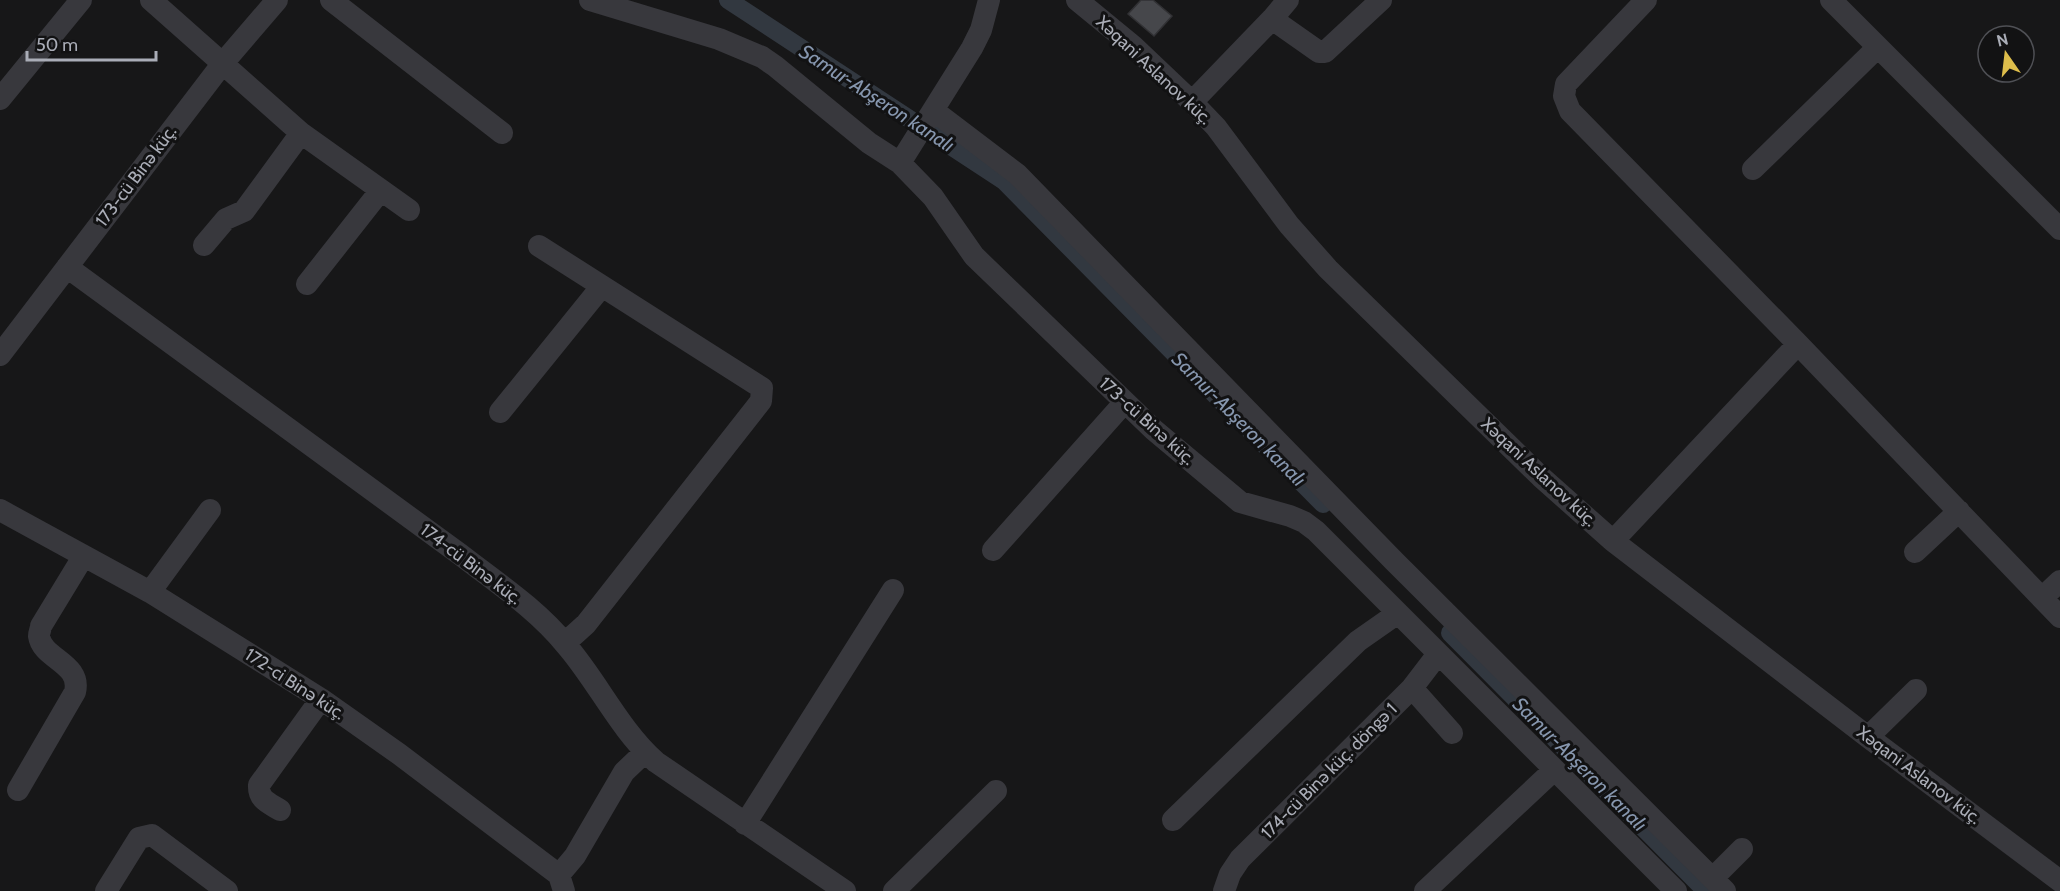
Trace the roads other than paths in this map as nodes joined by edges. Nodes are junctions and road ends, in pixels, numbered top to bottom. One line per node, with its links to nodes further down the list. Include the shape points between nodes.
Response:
1 (81, 0): 15 (street)
2 (151, 0): 14 (street)
3 (277, 0): 14 (street, 173-cü Binə küç.)
4 (331, 0): 19 (street)
5 (590, 0): 20 (street, 173-cü Binə küç., via 719,39 762,57 869,143)
6 (989, 0): 17 (street, via 981,30)
7 (1077, 0): 16 (street, Xəqani Aslanov küç.)
8 (1288, 0): 12 (street)
9 (1381, 0): 12 (street, via 1325,52 1319,52)
10 (1646, 0): 30 (street, via 1566,84 1564,96 1569,111)
11 (1831, 0): 13 (street)
12 (1272, 19): 16 (street)
13 (1877, 48): 21 (street); 24 (street)
14 (223, 63): 18 (street); 27 (street, 173-cü Binə küç.)
15 (0, 99)
16 (1192, 102): 37 (street, Xəqani Aslanov küç., via 1328,269)
17 (934, 111): 20 (street); 64 (street, via 1017,174 1394,561)
18 (301, 132): 22 (street); 25 (street, via 244,211 226,219)
19 (502, 133)
20 (900, 163): 32 (street, 173-cü Binə küç., via 933,197 974,256)
21 (1753, 169)
22 (381, 190): 23 (street); 28 (street)
23 (409, 210)
24 (2060, 229)
25 (204, 245)
26 (539, 246): 29 (street)
27 (68, 267): 31 (street, 173-cü Binə küç.); 47 (street, 174-cü Binə küç., via 460,555 524,604)
28 (307, 284)
29 (602, 286): 33 (street); 47 (street, via 762,388 761,401 586,624)
30 (1798, 344): 36 (street); 37 (street)
31 (0, 356)
32 (1124, 403): 38 (street); 45 (street, 173-cü Binə küç., via 1240,502 1304,522)
33 (500, 412)
34 (0, 510): 40 (street, 172-ci Binə küç.)
35 (210, 510): 43 (street)
36 (1959, 511): 39 (street); 44 (street)
37 (1612, 541): 53 (street, Xəqani Aslanov küç.)
38 (993, 550)
39 (1915, 552)
40 (83, 557): 43 (street, 172-ci Binə küç.); 56 (street, via 39,635 72,673 77,684 75,692)
41 (2060, 581): 44 (street)
42 (893, 590): 60 (street)
43 (150, 592): 51 (street, 172-ci Binə küç.)
44 (2042, 598): 46 (street)
45 (1398, 613): 48 (street, 173-cü Binə küç.); 59 (street, via 1358,641)
46 (2060, 617)
47 (566, 644): 54 (street, 174-cü Binə küç.)
48 (1438, 654): 49 (street, 174-cü Binə küç. döngə 1); 55 (street, 173-cü Binə küç.)
49 (1412, 688): 52 (street); 70 (street, 174-cü Binə küç. döngə 1, via 1240,859)
50 (1916, 690): 53 (street)
51 (321, 699): 58 (street, via 259,785 262,799); 63 (street, 172-ci Binə küç., via 399,754)
52 (1452, 732)
53 (1868, 737): 62 (street, Xəqani Aslanov küç.)
54 (645, 752): 60 (street, 174-cü Binə küç.); 63 (street, via 624,772)
55 (1554, 770): 66 (street, 173-cü Binə küç.); 71 (street)
56 (18, 790)
57 (996, 790): 69 (street)
58 (280, 810)
59 (1173, 820)
60 (745, 824): 65 (street, 174-cü Binə küç.)
61 (1742, 849): 64 (street)
62 (2060, 881)
63 (562, 883)
64 (1719, 885)
65 (841, 890)
66 (1672, 890)
67 (106, 891): 68 (street, via 139,838 152,835)
68 (227, 891)
69 (894, 891)
70 (1224, 891)
71 (1425, 891)

